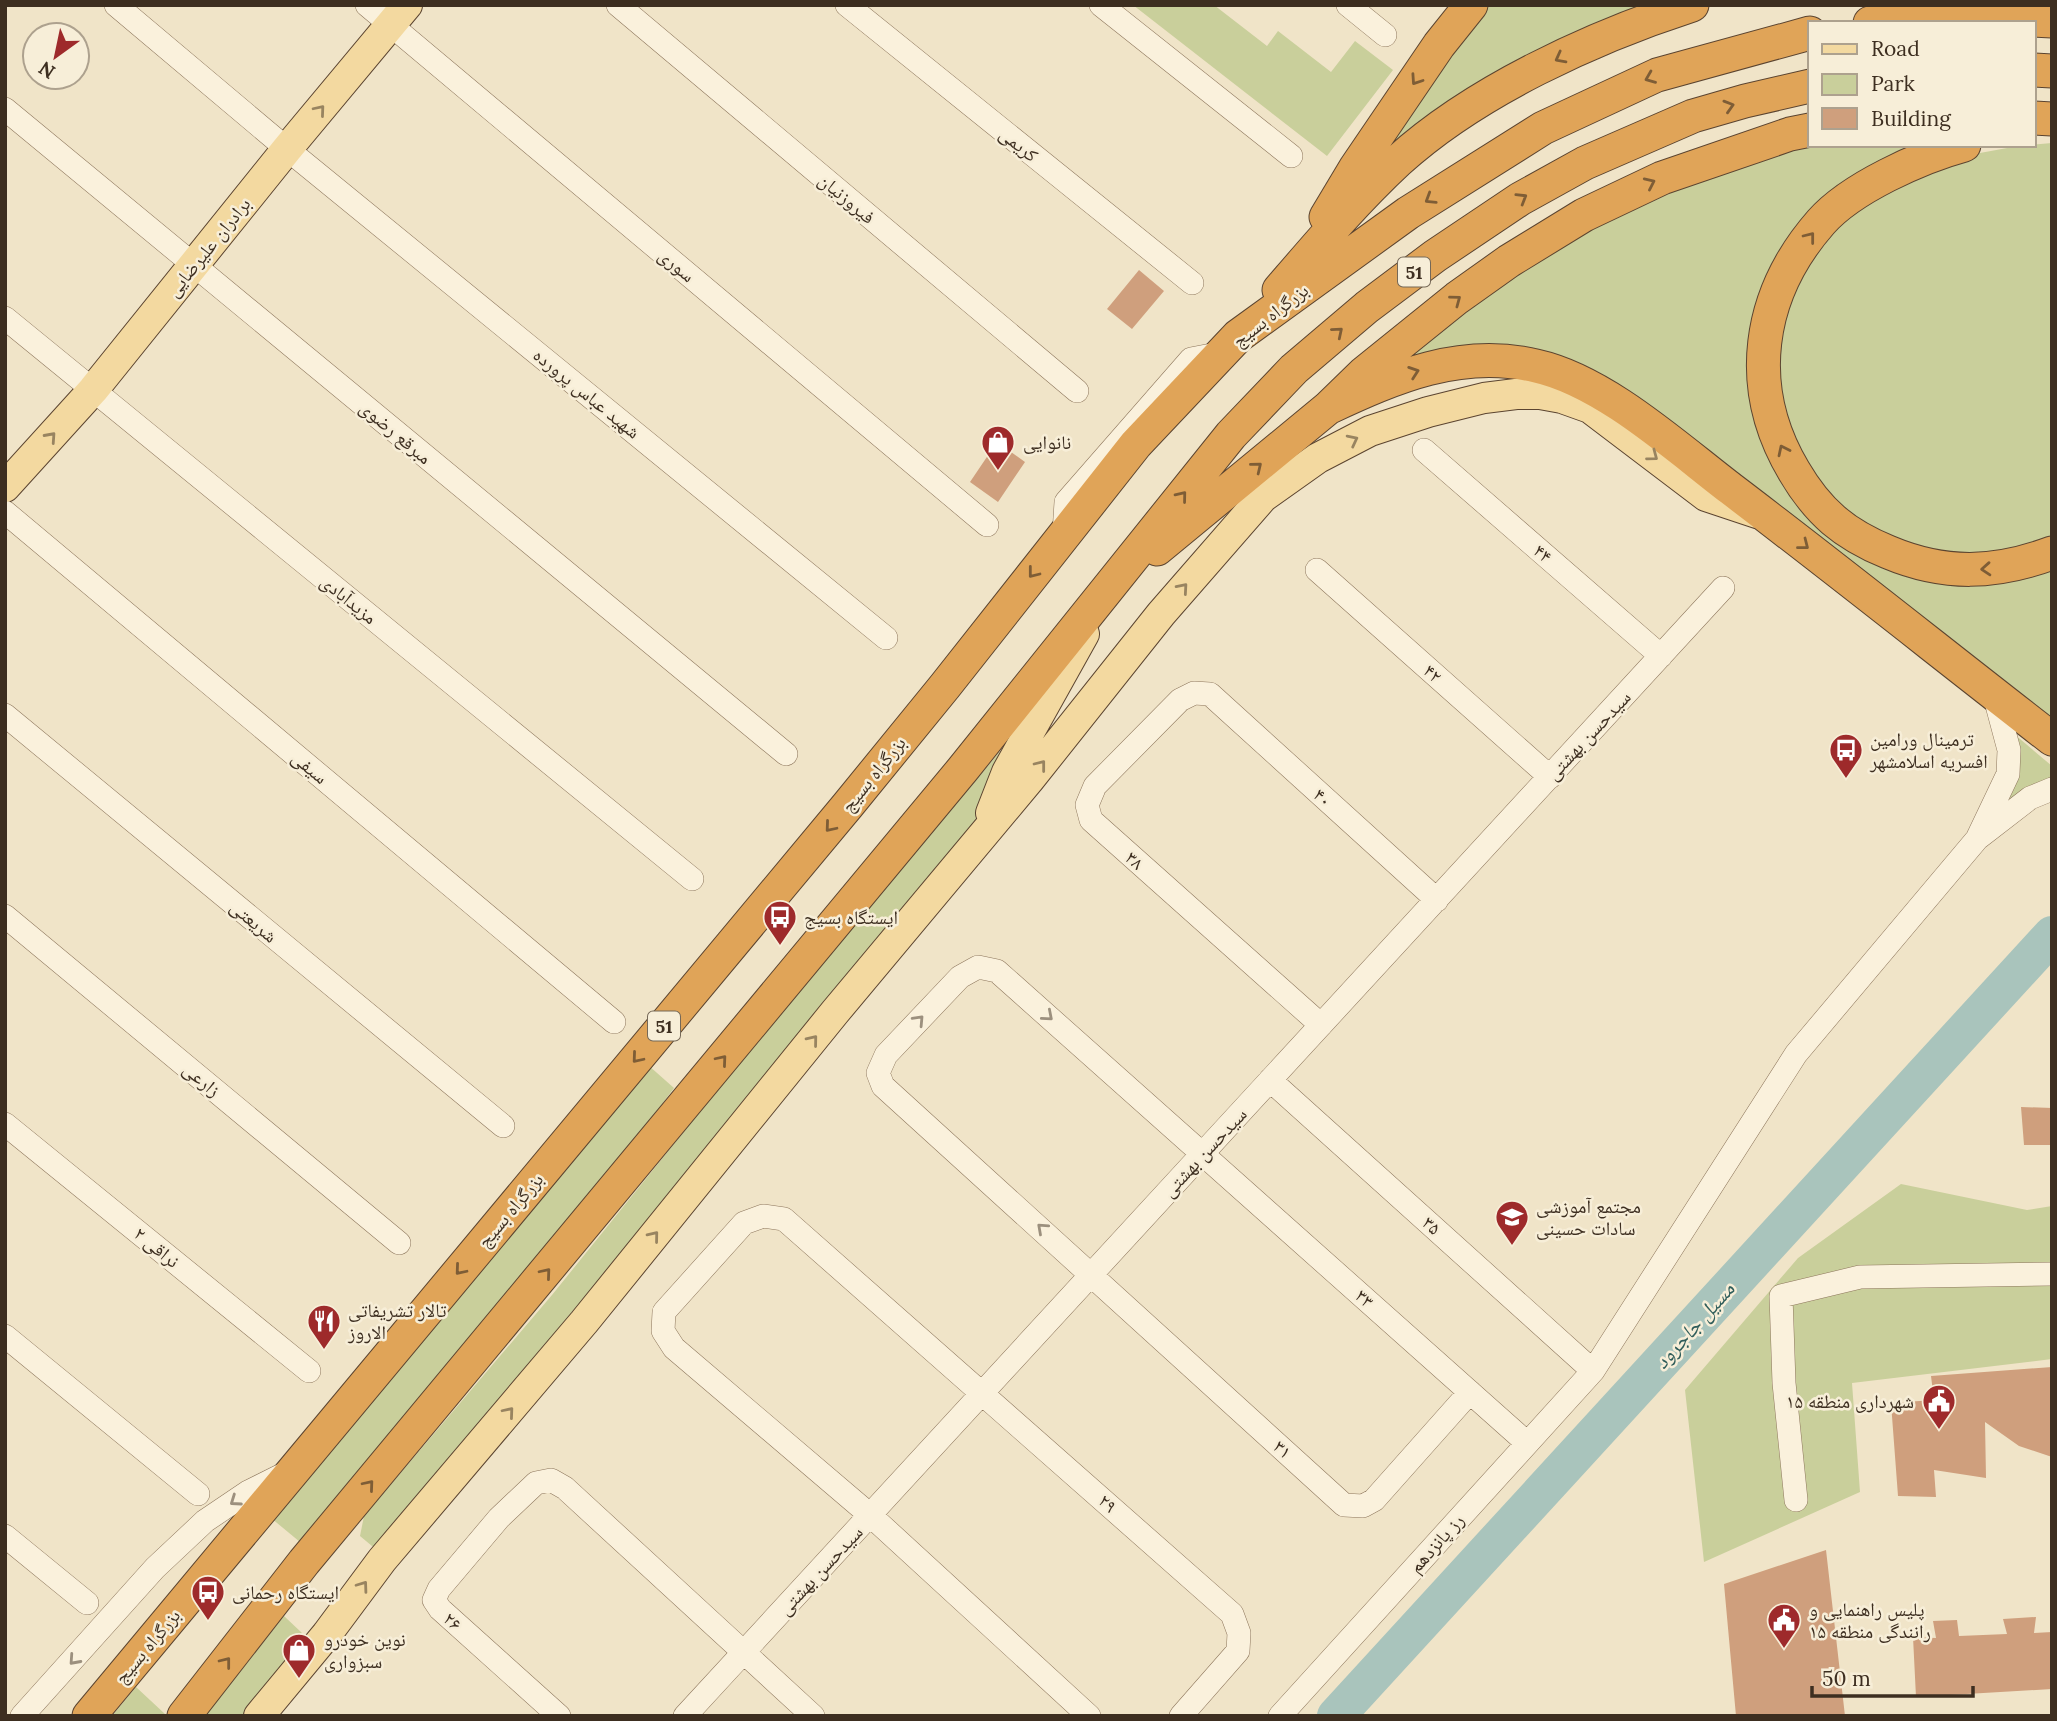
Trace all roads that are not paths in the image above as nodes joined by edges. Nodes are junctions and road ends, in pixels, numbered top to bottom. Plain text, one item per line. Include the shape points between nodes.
1 (116, 5) edge
2 (367, 5) edge
3 (618, 5) edge
4 (846, 5) edge
5 (1101, 5) edge
6 (1348, 5) edge
7 (1451, 5) edge
8 (1471, 5) edge
9 (1692, 5) edge
10 (400, 15) edge
11 (1907, 21) edge
12 (2052, 21) edge
13 (1808, 34) edge
14 (1385, 35) dead end
15 (1439, 45) junction
16 (1808, 86) edge
17 (5, 109) edge
18 (1808, 130) edge
19 (1958, 147) edge
20 (287, 149) junction
21 (1291, 156) dead end
22 (1304, 261) junction
23 (193, 264) junction
24 (1192, 283) dead end
25 (5, 318) edge
26 (1230, 344) junction
27 (93, 390) junction
28 (1077, 391) dead end
29 (1328, 408) junction
30 (1424, 450) dead end
31 (5, 487) edge
32 (5, 512) edge
33 (1767, 516) junction
34 (987, 525) dead end
35 (2052, 552) edge
36 (1317, 570) dead end
37 (1109, 588) junction
38 (1723, 588) dead end
39 (886, 638) dead end
40 (1661, 656) junction
41 (1210, 694) joint
42 (1994, 694) junction
43 (5, 716) edge
44 (2052, 740) edge
45 (786, 754) dead end
46 (1550, 777) junction
47 (2052, 789) edge
48 (981, 836) junction
49 (1977, 839) junction
50 (692, 879) dead end
51 (1437, 900) junction
52 (5, 916) edge
53 (614, 1022) dead end
54 (1321, 1025) junction
55 (1270, 1080) junction
56 (5, 1124) edge
57 (503, 1126) dead end
58 (1204, 1153) junction
59 (399, 1243) dead end
60 (1092, 1274) junction
61 (2052, 1274) edge
62 (5, 1336) edge
63 (309, 1371) dead end
64 (1593, 1371) junction
65 (1470, 1392) junction
66 (983, 1393) junction
67 (1527, 1443) junction
68 (295, 1468) junction
69 (198, 1494) dead end
70 (1796, 1500) dead end
71 (870, 1515) junction
72 (5, 1536) edge
73 (87, 1603) dead end
74 (744, 1652) junction
75 (22, 1716) edge
76 (89, 1716) edge
77 (184, 1716) edge
78 (259, 1716) edge
79 (559, 1716) edge
80 (685, 1716) edge
81 (813, 1716) edge
82 (1088, 1716) edge
83 (1181, 1716) edge
84 (1280, 1716) edge

1 - 20 street, شهید عباس پرورده
2 - 10 street, سوری
3 - 28 street, فیروزنیان
4 - 24 street, کریمی
5 - 21 street
6 - 14 street
7 - 15 highway
8 - 15 highway
9 -> 22 highway via 1587,44 1441,126 1347,212
20 -> 10 main road, برادران علیرضایی
10 - 34 street, سوری
11 - 12 highway via 1981,17
13 -> 26 highway, بزرگراه بسیج / 51 via 1657,75 1543,128 1408,213
15 -> 22 highway via 1335,199
37 -> 16 highway, 51 via 1231,435 1294,369 1434,256 1585,163 1693,117
17 - 23 street, مبرقع رضوی
29 -> 18 highway via 1457,298 1584,215 1662,177
35 -> 19 highway via 1993,570 1958,570 1921,564 1873,546 1848,533 1821,510 1782,452 1771,424 1763,368 1765,335 1772,307 1798,252 1822,221 1848,199 1921,160
20 - 23 main road, برادران علیرضایی
20 - 39 street, شهید عباس پرورده
22 - 26 highway
23 - 27 main road, برادران علیرضایی
23 - 45 street, مبرقع رضوی
25 - 27 street, مزیدآبادی
26 -> 68 highway, بزرگراه بسیج / 51 via 1136,444 946,686
31 -> 27 main road, برادران علیرضایی
27 - 50 street, مزیدآبادی
29 -> 33 highway via 1416,370 1508,362 1536,366 1605,396
37 -> 29 highway
30 - 40 street, ۴۴
32 - 53 street, سیفی
33 -> 42 highway
48 -> 33 main road via 1161,614 1263,497 1318,458 1370,431 1484,398 1516,394 1562,398 1590,408 1706,496
36 - 46 street, ۴۲
37 - 48 main road via 1007,772
77 -> 37 highway, 51 via 304,1562 964,769
38 - 40 street, سیدحسن بهشتی
40 - 46 street, سیدحسن بهشتی
41 - 51 street, ۴۰
41 - 54 street, ۳۸ via 1194,693 1180,700 1095,786 1087,805 1091,820
42 - 44 highway
42 - 49 street via 2007,742 2008,774
43 - 57 street, شریعتی
46 - 51 street, سیدحسن بهشتی
47 - 49 street via 2030,798
78 -> 48 main road via 382,1560 576,1332
49 - 64 street, رز پانزدهم via 1796,1054
51 - 54 street, سیدحسن بهشتی
52 - 59 street, زارعی
54 - 55 street, سیدحسن بهشتی
55 - 58 street, سیدحسن بهشتی
55 - 64 street, ۳۵
56 - 63 street, نراقی ۲
58 - 60 street, سیدحسن بهشتی
60 -> 58 street, ۳۳ via 884,1086 878,1073 887,1055 960,976 978,967 997,971
58 - 65 street, ۳۳
60 - 65 street, ۳۱ via 1344,1505 1363,1507 1374,1500
60 - 66 street, سیدحسن بهشتی
61 - 70 street via 1860,1277 1781,1296
62 - 69 street
64 - 67 street, رز پانزدهم
65 - 67 street, ۳۳
66 - 71 street, سیدحسن بهشتی
66 - 71 street, ۲۹ via 784,1219 763,1216 744,1223 664,1312 663,1331 674,1348
66 - 83 street, ۲۹ via 1232,1614 1240,1633 1238,1651
67 - 84 street, رز پانزدهم
68 -> 75 street via 205,1521 155,1568
68 - 76 highway, بزرگراه بسیج / 51
71 - 74 street, سیدحسن بهشتی
71 - 82 street
72 - 73 street
74 - 79 street, ۲۶ via 565,1489 551,1480 536,1483 499,1518 439,1589 435,1600
74 - 80 street, سیدحسن بهشتی
74 - 81 street

